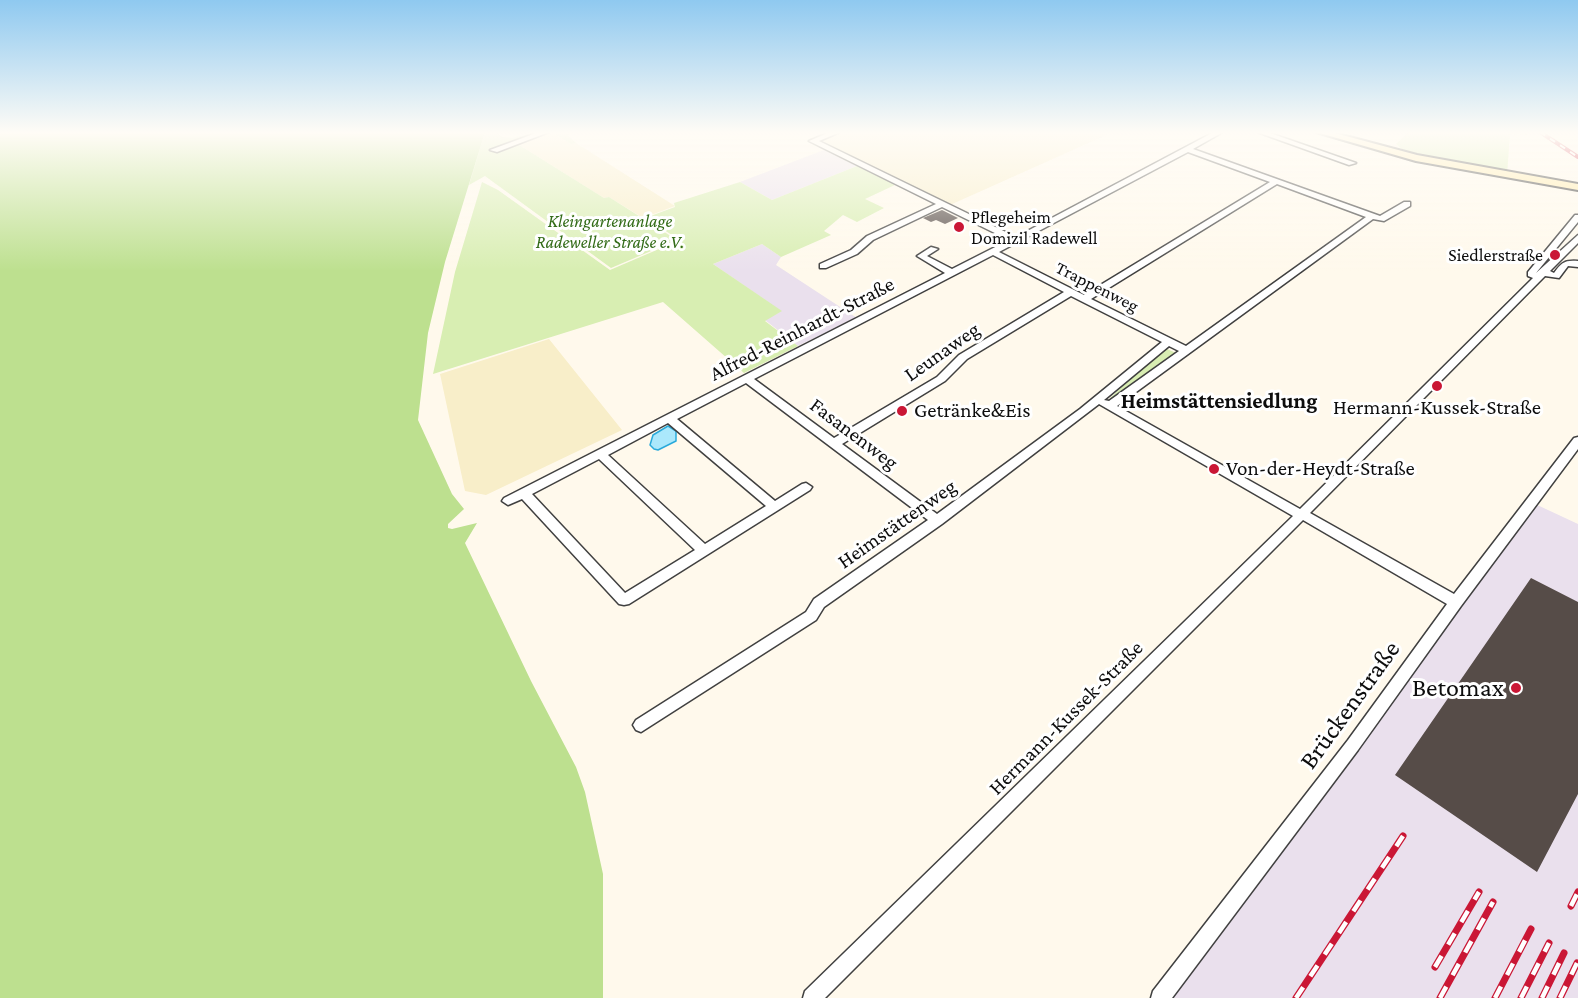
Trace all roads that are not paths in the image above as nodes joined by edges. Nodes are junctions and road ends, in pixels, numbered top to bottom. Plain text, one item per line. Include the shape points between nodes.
1 (890, 179) edge
2 (1131, 179) edge
3 (1269, 179) edge
4 (1531, 179) edge
5 (1276, 181) junction
6 (1578, 187) edge
7 (942, 204) junction
8 (1407, 204) dead end
9 (1372, 216) junction
10 (1578, 218) edge
11 (1578, 238) edge
12 (1016, 240) junction
13 (934, 249) dead end
14 (993, 252) junction
15 (1578, 264) edge
16 (823, 266) dead end
17 (952, 273) junction
18 (1540, 275) junction
19 (1071, 292) junction
20 (1084, 299) junction
21 (1168, 342) junction
22 (1187, 351) junction
23 (747, 378) junction
24 (1105, 403) junction
25 (669, 418) junction
26 (1578, 441) edge
27 (835, 444) junction
28 (600, 454) junction
29 (806, 487) dead end
30 (524, 493) junction
31 (508, 501) dead end
32 (773, 506) junction
33 (1302, 515) junction
34 (938, 521) junction
35 (703, 550) junction
36 (1456, 602) junction
37 (641, 725) dead end
38 (812, 998) edge
39 (1160, 998) edge

1 - 7 street
2 - 12 street, Alfred-Reinhardt-Straße
3 - 5 street
4 - 6 street
5 - 9 street
5 - 20 street
7 - 12 street
7 - 16 street via 870,238 854,252
8 - 9 street, Heimstättenweg via 1381,219
9 - 22 street, Heimstättenweg
10 - 18 street via 1531,274
11 - 18 street, Hermann-Kussek-Straße
12 - 14 street, Alfred-Reinhardt-Straße
13 - 17 street via 921,256
14 - 17 street, Alfred-Reinhardt-Straße
14 - 19 street, Trappenweg
15 - 18 street via 1566,263 1556,276
17 - 23 street, Alfred-Reinhardt-Straße
18 - 33 street, Hermann-Kussek-Straße
19 - 20 street, Trappenweg
19 - 27 street, Leunaweg via 963,357 941,379
20 - 21 street, Trappenweg
21 - 22 street, Trappenweg
21 - 24 street, Heimstättenweg
22 - 24 street, Heimstättenweg
23 - 25 street, Alfred-Reinhardt-Straße
23 - 27 street, Fasanenweg
24 - 33 street
24 - 34 street, Heimstättenweg
25 - 28 street, Alfred-Reinhardt-Straße
25 - 32 street
26 - 36 street, Brückenstraße
27 - 34 street, Fasanenweg
28 - 30 street, Alfred-Reinhardt-Straße
28 - 35 street
29 - 32 street
30 - 31 street, Alfred-Reinhardt-Straße
30 - 35 street via 624,600
32 - 35 street
33 - 36 street
33 - 38 street, Hermann-Kussek-Straße
34 - 37 street, Heimstättenweg via 819,603 811,616
36 - 39 street, Brückenstraße via 1353,745

